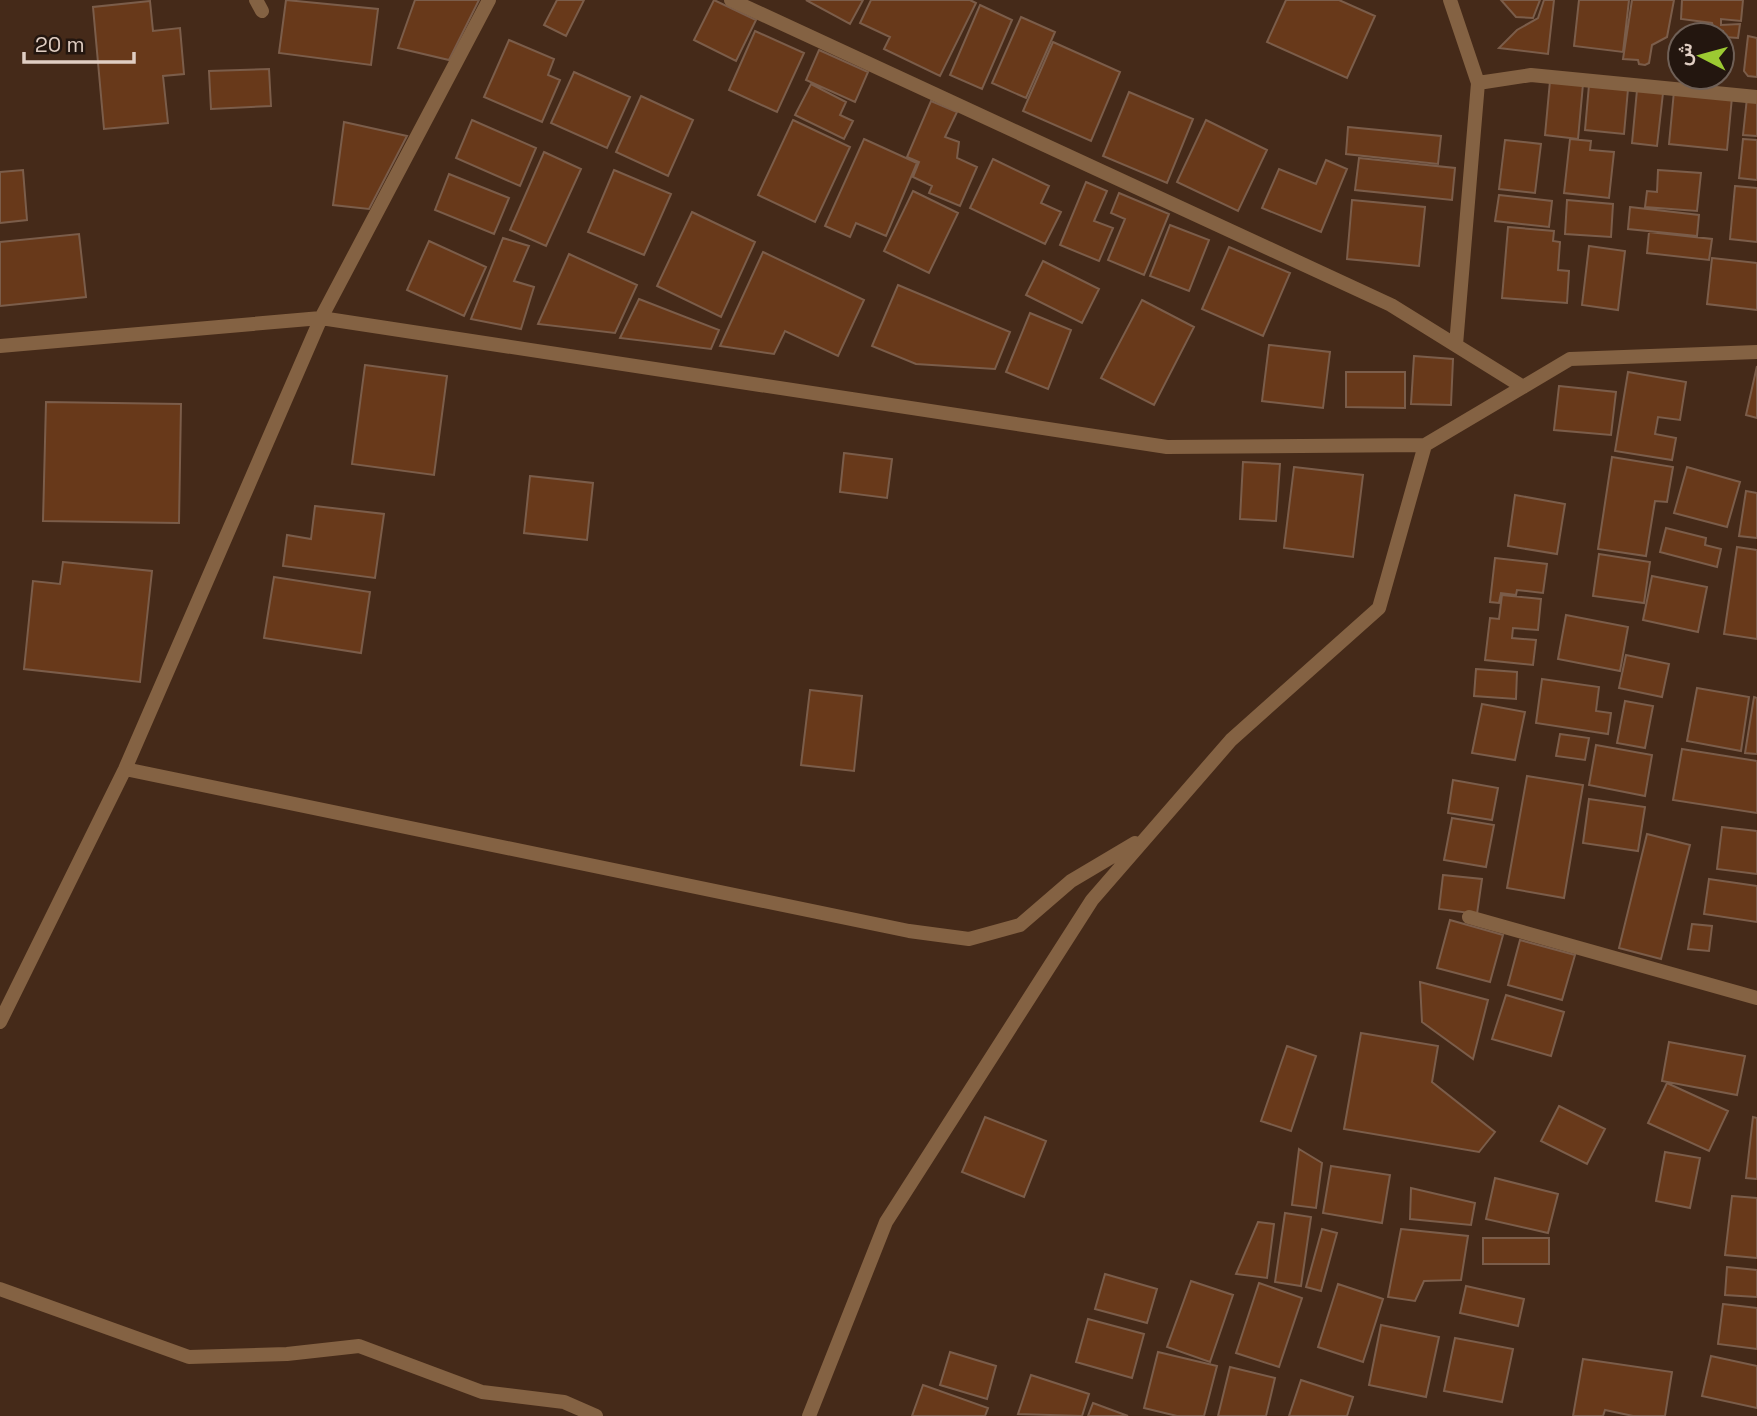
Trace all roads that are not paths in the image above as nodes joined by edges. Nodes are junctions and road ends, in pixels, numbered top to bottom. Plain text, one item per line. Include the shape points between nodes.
1 (489, 0) edge
2 (731, 0) edge
3 (1450, 0) edge
4 (1478, 83) junction
5 (1757, 97) edge
6 (321, 318) junction
7 (1456, 345) junction
8 (0, 346) edge
9 (1757, 352) edge
10 (1522, 387) junction
11 (1425, 444) junction
12 (125, 769) junction
13 (1146, 837) junction
14 (1469, 917) dead end
15 (1757, 998) edge
16 (0, 1022) edge
17 (0, 1289) edge
18 (596, 1416) edge
19 (809, 1416) edge

1 - 6 street
2 - 7 street via 1391,305
3 - 4 street
4 - 5 street via 1531,75
4 - 7 street
6 - 8 street
6 - 11 street via 1167,447
6 - 12 street
7 - 10 street
9 - 10 street via 1570,359
10 - 11 street
11 - 13 street via 1379,608 1231,740
12 - 13 street via 909,931 969,939 1020,925 1071,881
12 - 16 street
13 - 19 street via 1091,900 886,1222
14 - 15 street
17 - 18 street via 189,1357 359,1346 482,1392 564,1402

